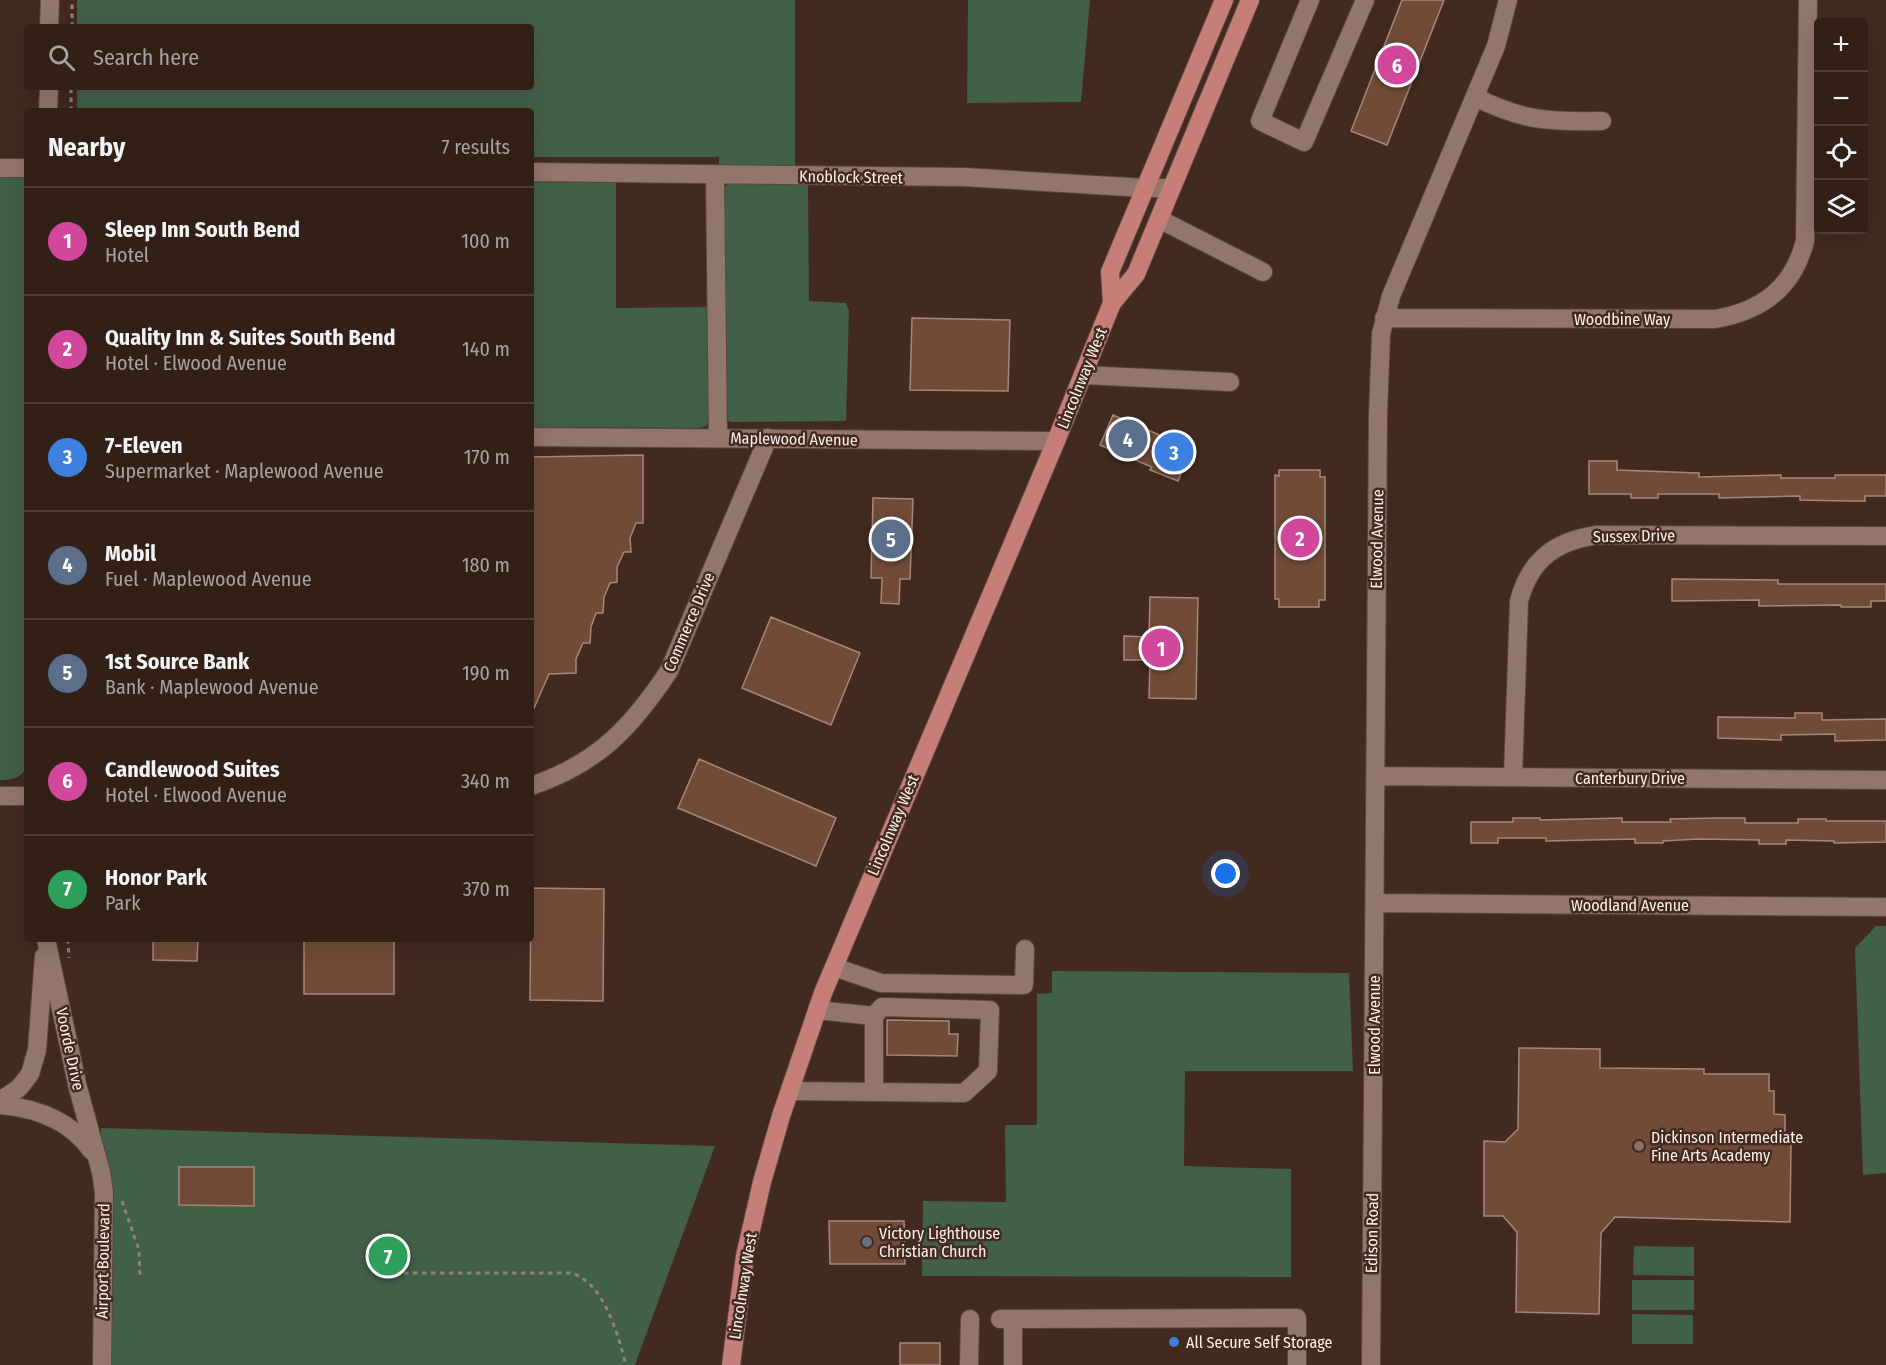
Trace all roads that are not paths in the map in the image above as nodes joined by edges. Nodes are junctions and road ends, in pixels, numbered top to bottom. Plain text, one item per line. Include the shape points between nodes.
1 (50, 0) edge
2 (1224, 0) edge
3 (1250, 0) edge
4 (1310, 0) edge
5 (1365, 0) edge
6 (1508, 0) edge
7 (1808, 0) edge
8 (49, 24) edge
9 (49, 90) edge
10 (1475, 97) junction
11 (48, 108) edge
12 (1602, 121) dead end
13 (0, 168) edge
14 (24, 168) edge
15 (534, 172) edge
16 (715, 174) junction
17 (1145, 188) junction
18 (1171, 188) junction
19 (1159, 219) junction
20 (1263, 272) dead end
21 (1112, 303) junction
22 (1384, 318) junction
23 (1083, 375) junction
24 (1230, 382) dead end
25 (534, 437) edge
26 (718, 438) junction
27 (768, 438) junction
28 (1056, 441) junction
29 (1886, 536) edge
30 (1375, 776) junction
31 (1513, 777) junction
32 (1886, 780) edge
33 (534, 785) edge
34 (0, 796) edge
35 (24, 796) edge
36 (1375, 903) junction
37 (1886, 907) edge
38 (46, 942) edge
39 (47, 942) edge
40 (1025, 949) dead end
41 (834, 967) junction
42 (817, 1010) junction
43 (874, 1016) junction
44 (790, 1090) junction
45 (874, 1091) junction
46 (1374, 1102) joint
47 (0, 1103) edge
48 (96, 1158) junction
49 (970, 1319) dead end
50 (102, 1365) edge
51 (731, 1365) edge
52 (969, 1365) edge
53 (1013, 1365) edge
54 (1297, 1365) edge
55 (1371, 1365) edge

1 - 8 street
2 - 17 main road, Lincolnway West
3 - 18 main road, Lincolnway West
4 - 5 street via 1260,121 1304,142
6 - 10 street, Elwood Avenue via 1496,46
7 - 22 street, Woodbine Way via 1806,224 1801,257 1784,285 1761,303 1715,319
9 - 11 street
10 - 12 street via 1530,119
10 - 22 street, Elwood Avenue
13 - 14 street
15 - 16 street, Knoblock Street
16 - 17 street, Knoblock Street via 964,177
16 - 26 street
17 - 18 street, Knoblock Street
17 - 21 main road, Lincolnway West via 1110,272
18 - 19 main road, Lincolnway West
19 - 20 street
19 - 21 main road, Lincolnway West via 1136,274
21 - 23 main road, Lincolnway West
22 - 30 street, Elwood Avenue via 1378,415
23 - 24 street
23 - 28 main road, Lincolnway West
25 - 26 street, Maplewood Avenue
26 - 27 street, Maplewood Avenue
27 - 28 street, Maplewood Avenue
27 - 33 street, Commerce Drive via 669,671 648,703 609,744 560,775
28 - 41 main road, Lincolnway West
29 - 31 street, Sussex Drive via 1597,535 1566,543 1550,552 1527,578 1519,601
30 - 31 street, Canterbury Drive
30 - 36 street, Elwood Avenue
31 - 32 street, Canterbury Drive
34 - 35 street
36 - 37 street, Woodland Avenue
36 - 46 street, Elwood Avenue
38 - 47 street, Voorde Drive via 37,1050 30,1074
39 - 48 street, Voorde Drive
40 - 41 street via 1024,986 881,983
41 - 42 main road, Lincolnway West
42 - 43 street
42 - 44 main road, Lincolnway West
43 - 45 street
43 - 45 street via 882,1007 990,1010 988,1071 964,1093
44 - 45 street
44 - 51 main road, Lincolnway West via 762,1182 746,1256
46 - 55 street, Edison Road
47 - 48 street via 47,1114 83,1139
48 - 50 street, Airport Boulevard via 104,1192
49 - 52 street
53 - 54 street via 1007,1319 1297,1318

